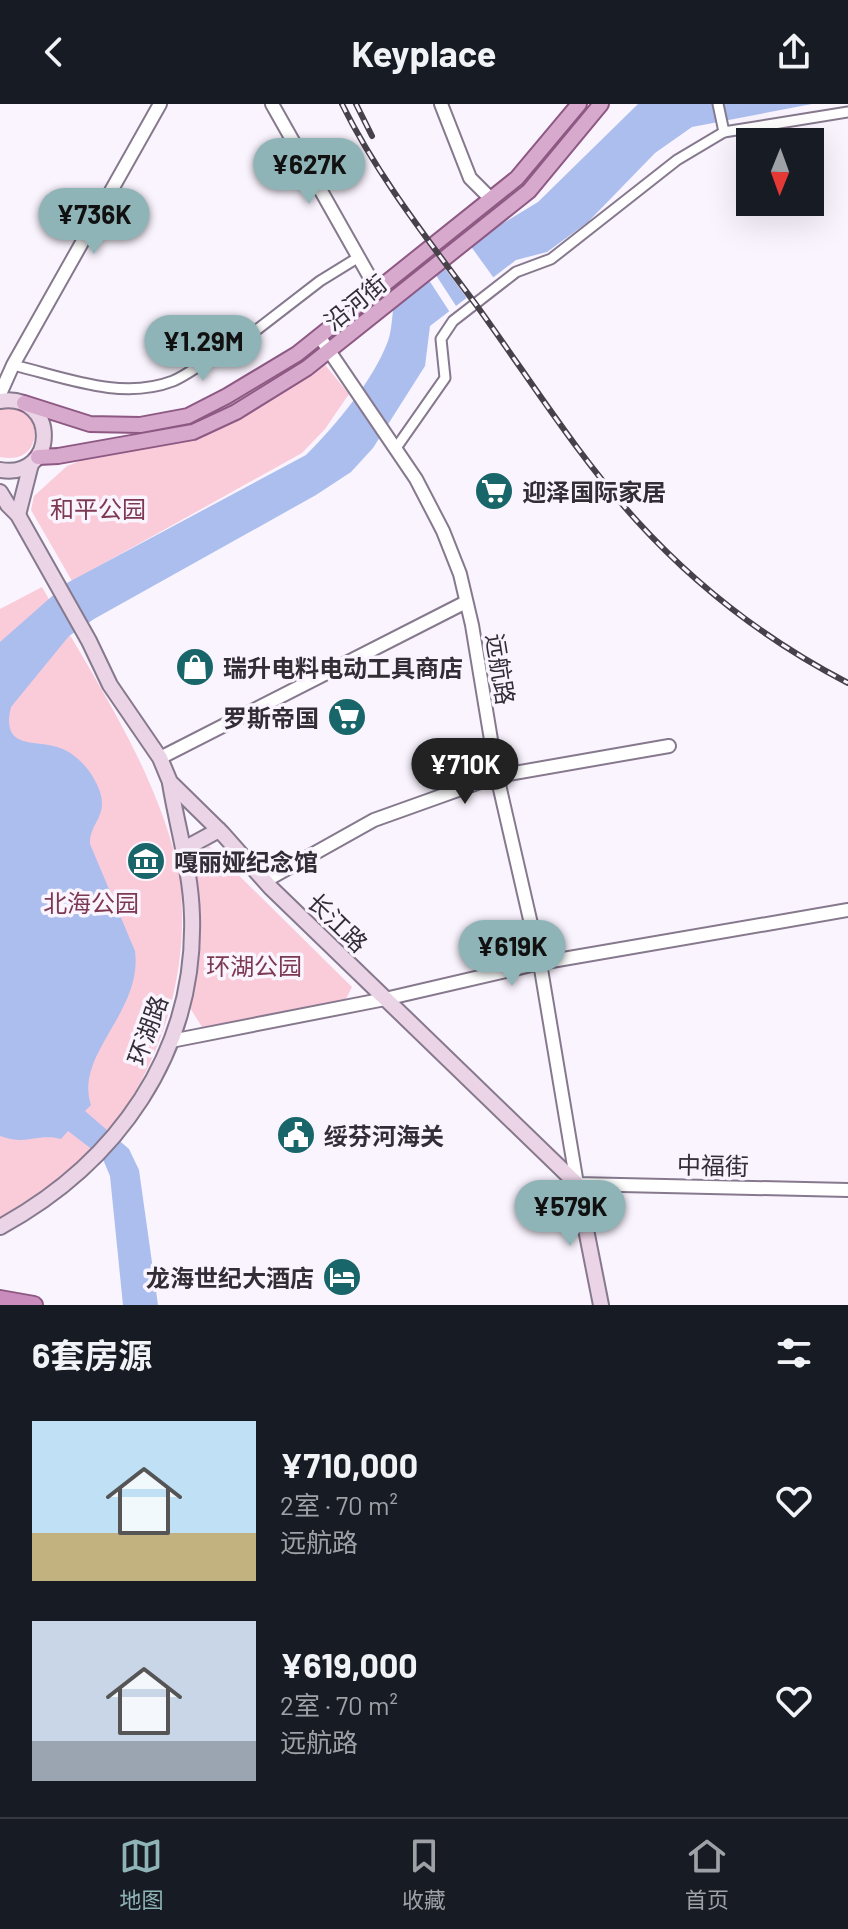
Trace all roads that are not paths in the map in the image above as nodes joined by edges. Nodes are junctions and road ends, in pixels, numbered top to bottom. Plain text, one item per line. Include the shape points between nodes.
1 (160, 104) edge
2 (272, 104) edge
3 (441, 104) edge
4 (579, 104) edge
5 (601, 104) edge
6 (718, 104) edge
7 (848, 112) edge
8 (724, 132) junction
9 (491, 199) junction
10 (359, 257) junction
11 (377, 290) junction
12 (319, 336) junction
13 (329, 350) junction
14 (13, 365) junction
15 (0, 394) edge
16 (0, 401) edge
17 (24, 403) junction
18 (396, 448) junction
19 (34, 460) junction
20 (0, 470) edge
21 (0, 492) edge
22 (18, 515) junction
23 (466, 602) junction
24 (669, 746) dead end
25 (160, 758) junction
26 (497, 776) junction
27 (170, 782) junction
28 (219, 830) junction
29 (184, 849) junction
30 (265, 881) junction
31 (848, 910) edge
32 (540, 963) junction
33 (385, 999) junction
34 (171, 1041) junction
35 (577, 1184) junction
36 (848, 1190) edge
37 (0, 1227) edge
38 (0, 1299) edge
39 (34, 1305) edge
40 (601, 1305) edge

1 - 14 street
2 - 10 street
3 - 9 street via 470,178
4 - 9 main road, 沿河街 via 517,178
5 - 13 main road, 沿河街 via 529,191
6 - 8 street
7 - 8 street
8 - 18 street via 677,160 551,259 516,272 453,321 441,339 445,378
9 - 11 main road, 沿河街
10 - 11 street
10 - 14 street via 228,352 174,380 148,388 114,389
11 - 12 main road, 沿河街
12 - 13 street, 远航路
12 - 17 main road, 沿河街 via 188,416 140,425 90,424
13 - 18 street, 远航路
13 - 19 main road, 沿河街 via 236,412 193,432
14 - 15 street
15 - 17 main road
16 - 17 main road
17 - 19 main road via 43,423 44,444
18 - 23 street, 远航路 via 443,531
19 - 20 main road via 14,471
19 - 22 main road
21 - 22 main road, 长江路
22 - 25 main road, 长江路 via 110,685
23 - 25 street
23 - 26 street, 远航路
24 - 26 street
25 - 27 main road, 长江路
26 - 30 street via 374,820
26 - 32 street, 远航路
27 - 28 main road, 长江路
27 - 29 main road, 环湖路
28 - 29 main road
28 - 30 main road, 长江路
29 - 34 main road, 环湖路 via 192,935
30 - 33 main road, 长江路
31 - 32 street
32 - 33 street
32 - 35 street, 远航路
33 - 34 street
33 - 35 main road, 长江路
34 - 37 main road, 环湖路 via 155,1077 93,1161
35 - 36 street, 中福街
35 - 40 main road
38 - 39 highway

